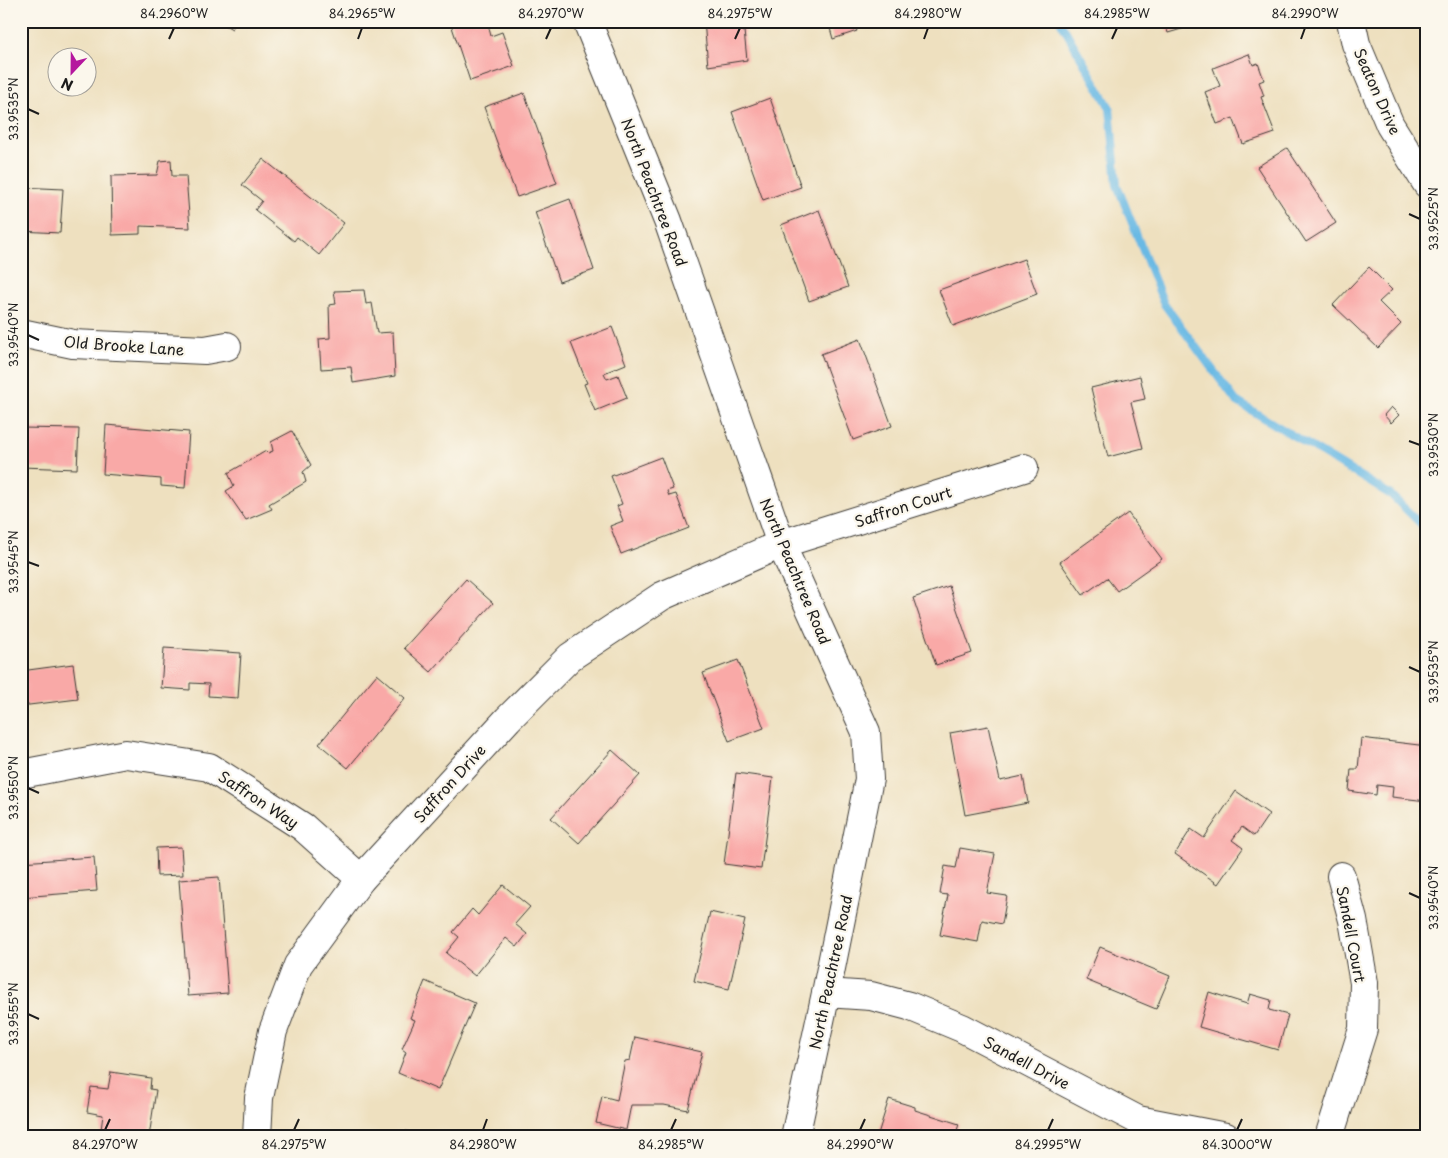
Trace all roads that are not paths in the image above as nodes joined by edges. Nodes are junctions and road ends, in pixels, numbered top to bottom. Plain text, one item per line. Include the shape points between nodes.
1 (587, 21) edge
2 (1351, 21) edge
3 (1427, 184) edge
4 (21, 333) edge
5 (227, 346) dead end
6 (1024, 468) dead end
7 (782, 544) junction
8 (21, 774) edge
9 (1340, 876) dead end
10 (361, 879) junction
11 (826, 992) junction
12 (257, 1137) edge
13 (794, 1137) edge
14 (1226, 1137) edge
15 (1330, 1137) edge

1 - 7 street, North Peachtree Road via 668,220
2 - 3 street, Seaton Drive via 1356,44 1390,126
4 - 5 street, Old Brooke Lane via 72,344 205,350
6 - 7 street, Saffron Court
7 - 10 street, Saffron Drive via 662,596 570,657 508,719
7 - 11 street, North Peachtree Road via 866,732 869,779
8 - 10 street, Saffron Way via 126,754 210,767 303,828
9 - 15 street, Sandell Court via 1353,920 1364,983 1363,1029
10 - 12 street, Saffron Drive via 298,965 273,1031 259,1098
11 - 13 street, North Peachtree Road
11 - 14 street, Sandell Drive via 871,996 909,1006 962,1028 1138,1120

